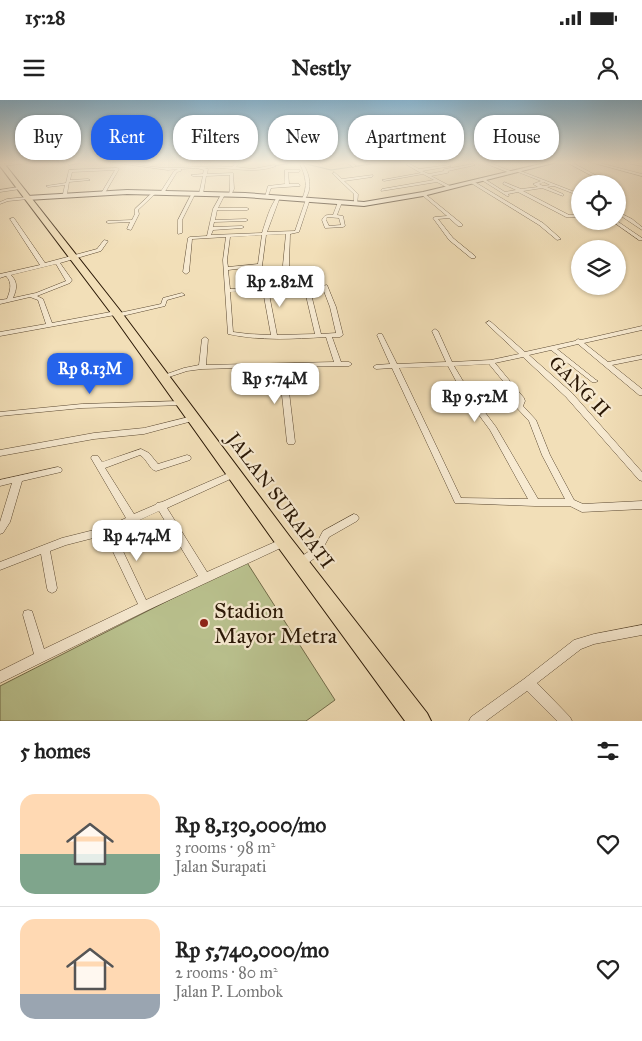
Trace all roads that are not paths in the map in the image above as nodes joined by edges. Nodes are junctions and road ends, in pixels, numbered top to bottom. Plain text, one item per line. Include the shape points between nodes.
1 (21, 191) edge
2 (66, 191) edge
3 (201, 191) edge
4 (230, 191) edge
5 (268, 191) edge
6 (308, 191) edge
7 (353, 191) edge
8 (434, 191) edge
9 (487, 191) edge
10 (502, 191) edge
11 (520, 191) joint
12 (552, 191) edge
13 (104, 192) joint
14 (159, 192) junction
15 (505, 193) junction
16 (65, 194) junction
17 (193, 194) junction
18 (200, 194) junction
19 (223, 194) junction
20 (230, 194) junction
21 (423, 194) junction
22 (562, 195) dead end
23 (266, 196) junction
24 (278, 197) junction
25 (27, 198) junction
26 (499, 198) junction
27 (306, 199) junction
28 (340, 202) junction
29 (0, 203) edge
30 (356, 204) junction
31 (247, 208) dead end
32 (215, 209) junction
33 (335, 216) dead end
34 (451, 216) junction
35 (571, 216) edge
36 (628, 218) edge
37 (12, 219) dead end
38 (212, 220) junction
39 (246, 220) dead end
40 (133, 221) junction
41 (108, 222) dead end
42 (460, 225) dead end
43 (242, 227) dead end
44 (129, 229) dead end
45 (210, 229) junction
46 (626, 229) edge
47 (642, 229) edge
48 (180, 233) dead end
49 (288, 233) junction
50 (264, 234) junction
51 (208, 236) junction
52 (228, 237) junction
53 (559, 239) dead end
54 (641, 239) edge
55 (106, 241) dead end
56 (473, 257) dead end
57 (73, 258) junction
58 (57, 262) junction
59 (43, 265) junction
60 (226, 268) junction
61 (249, 271) dead end
62 (186, 272) dead end
63 (8, 274) junction
64 (0, 276) edge
65 (325, 286) dead end
66 (253, 289) junction
67 (227, 291) junction
68 (182, 295) dead end
69 (30, 296) junction
70 (9, 300) junction
71 (0, 302) edge
72 (117, 314) junction
73 (489, 323) dead end
74 (49, 324) junction
75 (641, 329) edge
76 (436, 331) dead end
77 (0, 334) edge
78 (318, 335) junction
79 (328, 335) junction
80 (380, 335) dead end
81 (274, 336) junction
82 (205, 339) dead end
83 (578, 341) junction
84 (552, 348) junction
85 (525, 356) junction
86 (642, 357) edge
87 (491, 362) junction
88 (338, 364) junction
89 (349, 364) dead end
90 (450, 364) junction
91 (606, 364) junction
92 (282, 365) junction
93 (396, 366) junction
94 (202, 367) junction
95 (376, 367) dead end
96 (163, 377) junction
97 (594, 381) dead end
98 (642, 393) edge
99 (182, 403) junction
100 (0, 414) edge
101 (193, 418) junction
102 (291, 442) dead end
103 (0, 453) edge
104 (95, 458) dead end
105 (187, 458) dead end
106 (101, 466) junction
107 (58, 470) dead end
108 (234, 474) junction
109 (642, 478) edge
110 (18, 480) junction
111 (0, 483) edge
112 (571, 502) junction
113 (535, 503) junction
114 (642, 504) edge
115 (160, 505) junction
116 (131, 518) junction
117 (354, 518) dead end
118 (0, 530) edge
119 (108, 530) junction
120 (284, 542) junction
121 (45, 549) junction
122 (300, 563) junction
123 (0, 566) edge
124 (205, 578) junction
125 (52, 588) dead end
126 (144, 606) junction
127 (28, 615) dead end
128 (642, 630) edge
129 (40, 656) junction
130 (0, 677) edge
131 (528, 683) junction
132 (419, 721) edge
133 (475, 721) edge
134 (566, 721) edge

1 - 25 highway, JALAN SURAPATI
2 - 16 street
3 - 18 street
4 - 20 street
5 - 23 street
6 - 27 street
7 - 30 street
8 - 21 street
9 - 26 street
10 - 15 street
11 - 15 street
11 - 35 street
12 - 22 street
13 - 14 street
13 - 16 street
14 - 17 street
14 - 40 street via 136,210
15 - 26 street via 509,196
16 - 25 street
17 - 18 street
17 - 48 street via 180,220
18 - 19 street
19 - 20 street
19 - 32 street
20 - 23 street
21 - 30 street
21 - 34 street
23 - 24 street
24 - 27 street
24 - 50 street
25 - 29 street
25 - 57 highway, JALAN SURAPATI
26 - 53 street
27 - 28 street
27 - 49 street via 297,232
28 - 30 street
28 - 33 street
31 - 32 street
32 - 38 street
34 - 42 street
34 - 56 street via 435,218 451,239
36 - 47 street
37 - 59 street
38 - 39 street
38 - 45 street
40 - 41 street
40 - 44 street
43 - 45 street
45 - 51 street
46 - 54 street
49 - 50 street
49 - 78 street via 286,265 289,285 306,286
50 - 52 street
50 - 60 street via 259,266
51 - 52 street
51 - 62 street via 190,238
52 - 60 street
55 - 57 street via 99,250
57 - 58 street
57 - 72 highway, JALAN SURAPATI
58 - 59 street
58 - 69 street via 68,282
59 - 63 street
60 - 67 street
61 - 66 street
63 - 64 street
63 - 70 street via 14,281
65 - 79 street via 340,334
66 - 67 street
66 - 81 street via 266,290
67 - 81 street via 230,333
68 - 72 street via 165,299 163,305 156,308
69 - 70 street
69 - 74 street via 40,299
70 - 71 street
72 - 74 street
72 - 96 highway, JALAN SURAPATI
73 - 85 street, GANG II
74 - 77 street
75 - 83 street
76 - 90 street
78 - 79 street
78 - 81 street
79 - 88 street
80 - 93 street
82 - 94 street
83 - 84 street
83 - 91 street
84 - 85 street
84 - 97 street
85 - 87 street
85 - 109 street, GANG II via 569,395
86 - 91 street
87 - 90 street
87 - 112 street via 520,398 519,406 532,420
88 - 89 street
88 - 92 street
90 - 93 street
90 - 113 street via 493,428
91 - 98 street
92 - 94 street
92 - 102 street
93 - 95 street
93 - 113 street via 458,501
94 - 96 street
96 - 99 highway, JALAN SURAPATI
99 - 100 street via 82,406
99 - 101 highway, JALAN SURAPATI
101 - 103 street via 144,431 94,436
101 - 108 highway, JALAN SURAPATI
104 - 106 street
105 - 106 street via 156,468 146,455 139,452
106 - 116 street
107 - 110 street
108 - 115 street
108 - 120 highway, JALAN SURAPATI
110 - 111 street
110 - 118 street
112 - 113 street
112 - 114 street via 582,508
115 - 116 street
115 - 124 street
116 - 119 street
117 - 122 street via 326,534 318,551
119 - 121 street
119 - 126 street
120 - 122 highway, JALAN SURAPATI
120 - 124 street
121 - 123 street
121 - 125 street
122 - 132 highway, JALAN SURAPATI
124 - 126 street
126 - 129 street
127 - 129 street
128 - 131 street via 578,644
129 - 130 street
131 - 133 street
131 - 134 street

